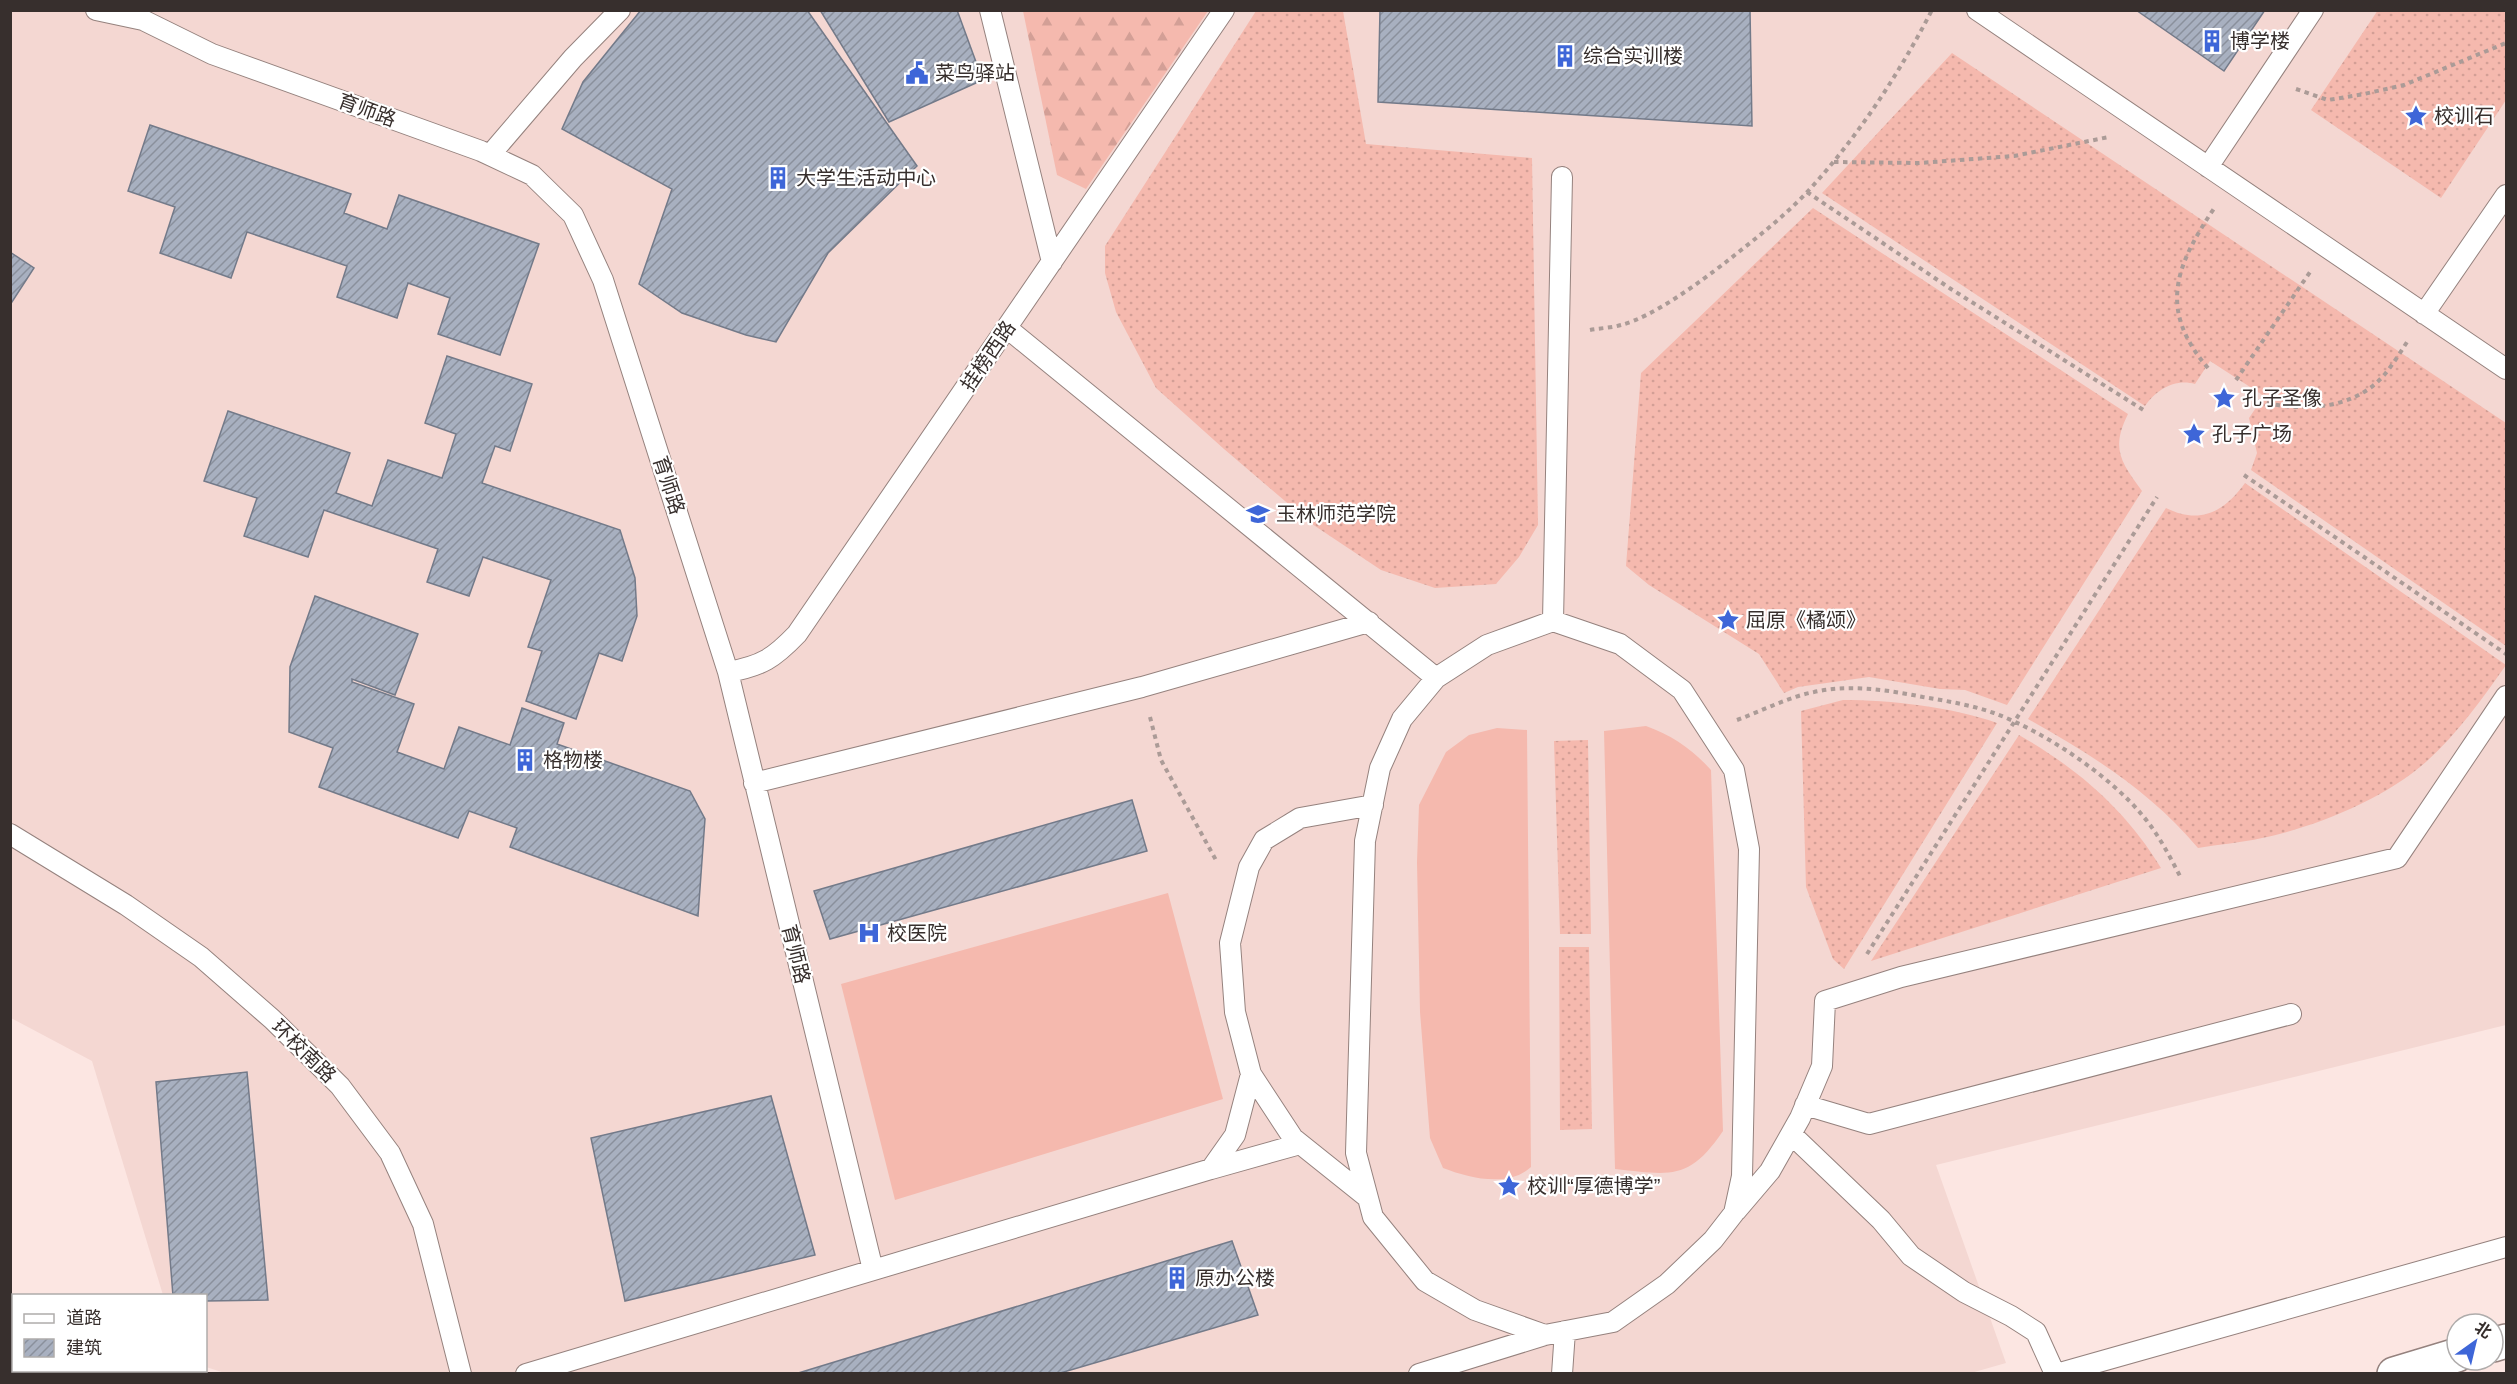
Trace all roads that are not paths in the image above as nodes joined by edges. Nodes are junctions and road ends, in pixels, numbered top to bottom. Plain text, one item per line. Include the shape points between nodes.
1 (96, 10) edge
2 (620, 10) edge
3 (990, 10) edge
4 (1224, 10) edge
5 (1977, 10) edge
6 (2313, 10) edge
7 (490, 155) junction
8 (2208, 167) junction
9 (1562, 177) dead end
10 (2506, 195) edge
11 (1052, 262) junction
12 (2425, 314) junction
13 (1007, 328) junction
14 (2506, 369) edge
15 (1554, 621) junction
16 (1369, 622) junction
17 (728, 672) junction
18 (1436, 678) junction
19 (2506, 696) edge
20 (754, 783) junction
21 (1372, 805) junction
22 (10, 834) edge
23 (2291, 1014) dead end
24 (1251, 1074) junction
25 (1805, 1106) junction
26 (1791, 1134) junction
27 (1299, 1144) junction
28 (1211, 1169) junction
29 (1368, 1198) junction
30 (1734, 1212) junction
31 (2506, 1247) edge
32 (873, 1270) junction
33 (1565, 1331) junction
34 (1545, 1335) junction
35 (2445, 1359) edge
36 (461, 1374) edge
37 (526, 1374) edge
38 (1419, 1374) edge
39 (1562, 1374) edge
40 (2055, 1374) edge
41 (2394, 1374) edge

1 - 7 lane, 育师路 via 143,20 212,54
2 - 7 lane
3 - 11 lane
4 - 11 lane, 挂榜西路
5 - 8 lane
6 - 8 lane
7 - 17 lane, 育师路 via 532,175 573,214 603,280
8 - 12 lane
9 - 15 lane
10 - 12 lane
11 - 13 lane, 挂榜西路
12 - 14 lane
13 - 16 lane
13 - 17 lane, 挂榜西路 via 797,634 777,655 754,668
15 - 18 lane via 1487,645
15 - 30 lane via 1620,644 1682,690 1734,770 1749,849 1742,1176
16 - 18 lane
16 - 20 lane via 1142,687
17 - 20 lane, 育师路
18 - 21 lane via 1402,719 1380,768
19 - 25 lane via 2397,858 1901,977 1825,1001 1822,1066
20 - 32 lane, 育师路
21 - 24 lane via 1300,818 1264,840 1249,867 1230,943 1235,1012
21 - 29 lane via 1365,841 1356,1153
22 - 36 lane, 环校南路 via 126,905 201,957 340,1086 390,1153 423,1224
23 - 25 lane via 1869,1124
24 - 27 lane
24 - 28 lane via 1235,1135
25 - 26 lane
26 - 30 lane via 1770,1171
26 - 40 lane via 1881,1220 1911,1256 1964,1292 2036,1332
27 - 28 lane
27 - 29 lane
28 - 32 lane
29 - 34 lane via 1373,1217 1425,1281 1475,1310
30 - 33 lane via 1713,1240 1667,1284 1613,1322
31 - 40 lane
32 - 37 lane
33 - 34 lane
33 - 39 lane
34 - 38 lane
35 - 41 main road

